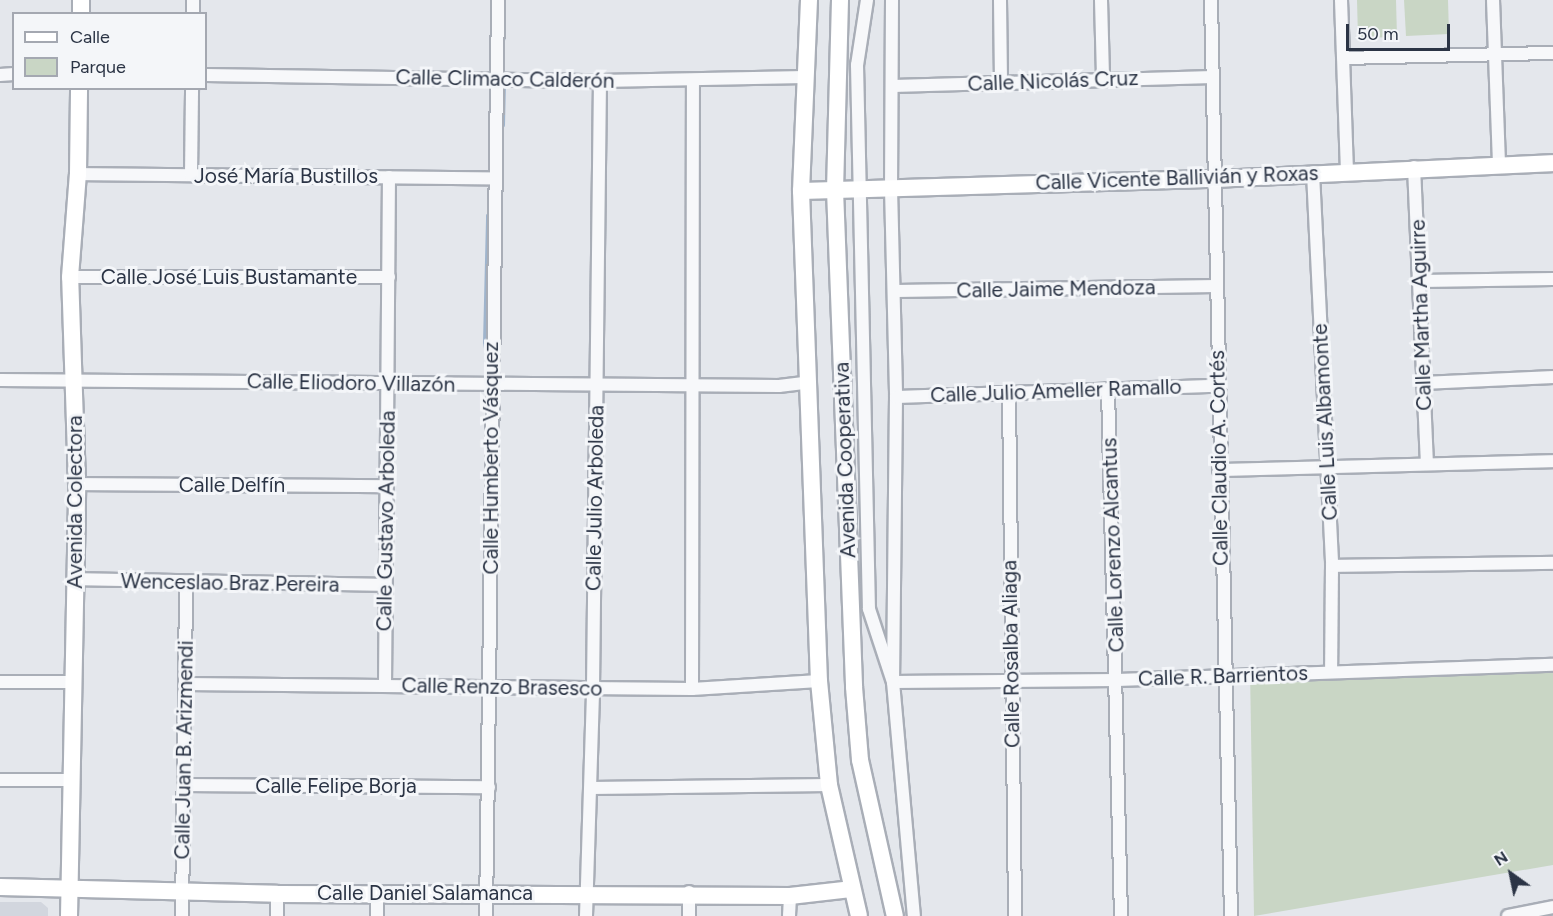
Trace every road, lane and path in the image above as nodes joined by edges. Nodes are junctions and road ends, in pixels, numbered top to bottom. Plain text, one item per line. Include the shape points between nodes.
1 (498, 0) edge
2 (809, 0) edge
3 (840, 0) edge
4 (867, 0) edge
5 (892, 0) edge
6 (999, 0) edge
7 (1101, 0) edge
8 (1211, 0) edge
9 (1341, 0) edge
10 (1493, 0) edge
11 (1553, 53) edge
12 (1496, 57) junction
13 (1344, 58) junction
14 (207, 75) edge
15 (805, 76) junction
16 (1213, 77) junction
17 (495, 79) junction
18 (1103, 79) junction
19 (600, 81) junction
20 (693, 81) junction
21 (1001, 82) junction
22 (893, 86) junction
23 (79, 90) edge
24 (192, 90) edge
25 (1553, 163) edge
26 (1499, 164) junction
27 (1414, 167) junction
28 (1347, 171) junction
29 (1313, 173) junction
30 (78, 174) junction
31 (191, 176) junction
32 (389, 177) junction
33 (493, 178) junction
34 (1216, 179) junction
35 (891, 188) junction
36 (858, 189) junction
37 (835, 190) junction
38 (801, 191) junction
39 (70, 277) junction
40 (388, 277) junction
41 (1553, 279) edge
42 (1421, 281) junction
43 (1216, 286) junction
44 (896, 291) junction
45 (1553, 377) edge
46 (0, 380) edge
47 (75, 380) junction
48 (810, 382) junction
49 (1423, 382) junction
50 (387, 384) junction
51 (596, 384) junction
52 (492, 385) junction
53 (693, 386) junction
54 (1217, 386) junction
55 (1108, 389) junction
56 (1009, 392) junction
57 (896, 397) junction
58 (1553, 461) edge
59 (1427, 463) junction
60 (1327, 466) junction
61 (1219, 470) junction
62 (77, 484) junction
63 (387, 486) junction
64 (1553, 563) edge
65 (1332, 566) junction
66 (75, 579) junction
67 (186, 583) junction
68 (385, 585) junction
69 (1553, 665) edge
70 (1331, 672) junction
71 (1225, 675) junction
72 (1117, 680) junction
73 (819, 681) junction
74 (1010, 681) junction
75 (0, 682) edge
76 (73, 682) junction
77 (892, 682) junction
78 (185, 684) junction
79 (385, 685) junction
80 (490, 687) junction
81 (593, 688) junction
82 (692, 689) junction
83 (0, 780) edge
84 (69, 780) junction
85 (184, 785) junction
86 (829, 785) junction
87 (489, 787) junction
88 (591, 788) junction
89 (0, 887) edge
90 (69, 888) junction
91 (851, 889) junction
92 (182, 891) junction
93 (377, 892) junction
94 (689, 892) junction
95 (486, 893) junction
96 (585, 893) junction
97 (277, 894) junction
98 (789, 896) junction
99 (1553, 907) edge
100 (1533, 914) edge
101 (69, 916) edge
102 (182, 916) edge
103 (277, 916) edge
104 (377, 916) edge
105 (486, 916) edge
106 (586, 916) edge
107 (689, 916) edge
108 (789, 916) edge
109 (859, 916) edge
110 (895, 916) edge
111 (914, 916) edge
112 (1015, 916) edge
113 (1121, 916) edge
114 (1231, 916) edge
115 (1508, 916) edge

1 - 17 street, Calle Humberto Vásquez
2 - 15 street, Avenida Cooperativa
3 - 37 street, Avenida Cooperativa
4 - 36 street via 857,65
5 - 22 street
6 - 21 street
7 - 18 street
8 - 16 street, Calle Claudio A. Cortés
9 - 13 street
10 - 12 street
11 - 12 street
12 - 13 street
12 - 26 street
13 - 28 street
14 - 17 street, Calle Climaco Calderón
15 - 20 street, Calle Climaco Calderón
15 - 38 street, Avenida Cooperativa
16 - 18 street, Calle Nicolás Cruz
16 - 34 street, Calle Claudio A. Cortés
17 - 19 street, Calle Climaco Calderón
17 - 33 street, Calle Humberto Vásquez
18 - 21 street, Calle Nicolás Cruz
19 - 20 street, Calle Climaco Calderón
19 - 51 street, Calle Julio Arboleda
20 - 53 street
21 - 22 street, Calle Nicolás Cruz
22 - 35 street
23 - 30 street, Avenida Colectora
24 - 31 street
25 - 26 street, Calle Vicente Ballivián y Roxas
26 - 27 street, Calle Vicente Ballivián y Roxas
27 - 28 street, Calle Vicente Ballivián y Roxas
27 - 42 street, Calle Martha Aguirre
28 - 29 street, Calle Vicente Ballivián y Roxas
29 - 34 street, Calle Vicente Ballivián y Roxas
29 - 60 street, Calle Luis Albamonte
30 - 31 street, José María Bustillos
30 - 39 street, Avenida Colectora
31 - 32 street, José María Bustillos
32 - 33 street, José María Bustillos
32 - 40 street, Calle Gustavo Arboleda
33 - 52 street, Calle Humberto Vásquez
34 - 35 street, Calle Vicente Ballivián y Roxas
34 - 43 street, Calle Claudio A. Cortés
35 - 36 street, Calle Vicente Ballivián y Roxas
35 - 44 street
36 - 37 street, Calle Vicente Ballivián y Roxas
36 - 77 street via 869,609
37 - 38 street, Calle Vicente Ballivián y Roxas
37 - 110 street, Avenida Cooperativa via 860,760
38 - 48 street, Avenida Cooperativa
39 - 40 street, Calle José Luis Bustamante
39 - 47 street, Avenida Colectora
40 - 50 street, Calle Gustavo Arboleda
41 - 42 street
42 - 49 street, Calle Martha Aguirre
43 - 44 street, Calle Jaime Mendoza
43 - 54 street, Calle Claudio A. Cortés
44 - 57 street
45 - 49 street
46 - 47 street, Calle Eliodoro Villazón
47 - 50 street, Calle Eliodoro Villazón
47 - 62 street, Avenida Colectora
48 - 53 street, Calle Eliodoro Villazón via 783,386
48 - 73 street, Avenida Cooperativa
49 - 59 street, Calle Martha Aguirre
50 - 52 street, Calle Eliodoro Villazón
50 - 63 street, Calle Gustavo Arboleda
51 - 52 street, Calle Eliodoro Villazón
51 - 53 street, Calle Eliodoro Villazón
51 - 81 street, Calle Julio Arboleda
52 - 80 street, Calle Humberto Vásquez
53 - 82 street
54 - 55 street, Calle Julio Ameller Ramallo
54 - 61 street, Calle Claudio A. Cortés
55 - 56 street, Calle Julio Ameller Ramallo
55 - 72 street, Calle Lorenzo Alcantus
56 - 57 street, Calle Julio Ameller Ramallo
56 - 74 street, Calle Rosalba Aliaga
57 - 77 street
58 - 59 street
59 - 60 street
60 - 61 street
60 - 65 street, Calle Luis Albamonte
61 - 71 street, Calle Claudio A. Cortés
62 - 63 street, Calle Delfín
62 - 66 street, Avenida Colectora
63 - 68 street, Calle Gustavo Arboleda
64 - 65 street
65 - 70 street, Calle Luis Albamonte
66 - 67 street, Wenceslao Braz Pereira
66 - 76 street, Avenida Colectora
67 - 68 street, Wenceslao Braz Pereira
67 - 78 street, Calle Juan B. Arizmendi
68 - 79 street, Calle Gustavo Arboleda
69 - 70 street, Calle R. Barrientos
70 - 71 street, Calle R. Barrientos
71 - 72 street, Calle R. Barrientos
71 - 114 street, Calle Claudio A. Cortés
72 - 74 street, Calle R. Barrientos
72 - 113 street, Calle Lorenzo Alcantus
73 - 82 street, Calle Renzo Brasesco
73 - 86 street, Avenida Cooperativa
74 - 77 street, Calle R. Barrientos
74 - 112 street, Calle Rosalba Aliaga
75 - 76 street
76 - 84 street, Avenida Colectora
77 - 111 street
78 - 79 street, Calle Renzo Brasesco
78 - 85 street, Calle Juan B. Arizmendi
79 - 80 street, Calle Renzo Brasesco
80 - 81 street, Calle Renzo Brasesco
80 - 87 street, Calle Humberto Vásquez
81 - 82 street, Calle Renzo Brasesco
81 - 88 street, Calle Julio Arboleda
83 - 84 street
84 - 90 street, Avenida Colectora
85 - 87 street, Calle Felipe Borja
85 - 92 street, Calle Juan B. Arizmendi
86 - 88 street
86 - 91 street, Avenida Cooperativa
87 - 95 street, Calle Humberto Vásquez
88 - 96 street, Calle Julio Arboleda
89 - 90 street, Calle Daniel Salamanca
90 - 92 street, Calle Daniel Salamanca
90 - 101 street, Avenida Colectora
91 - 98 street, Calle Daniel Salamanca
91 - 109 street, Avenida Cooperativa
92 - 97 street, Calle Daniel Salamanca
92 - 102 street, Calle Juan B. Arizmendi
93 - 95 street, Calle Daniel Salamanca
93 - 97 street, Calle Daniel Salamanca
93 - 104 street
94 - 96 street, Calle Daniel Salamanca
94 - 98 street, Calle Daniel Salamanca
94 - 107 street
95 - 96 street, Calle Daniel Salamanca
95 - 105 street, Calle Humberto Vásquez
96 - 106 street, Calle Julio Arboleda
97 - 103 street
98 - 108 street
99 - 100 street
100 - 115 street

